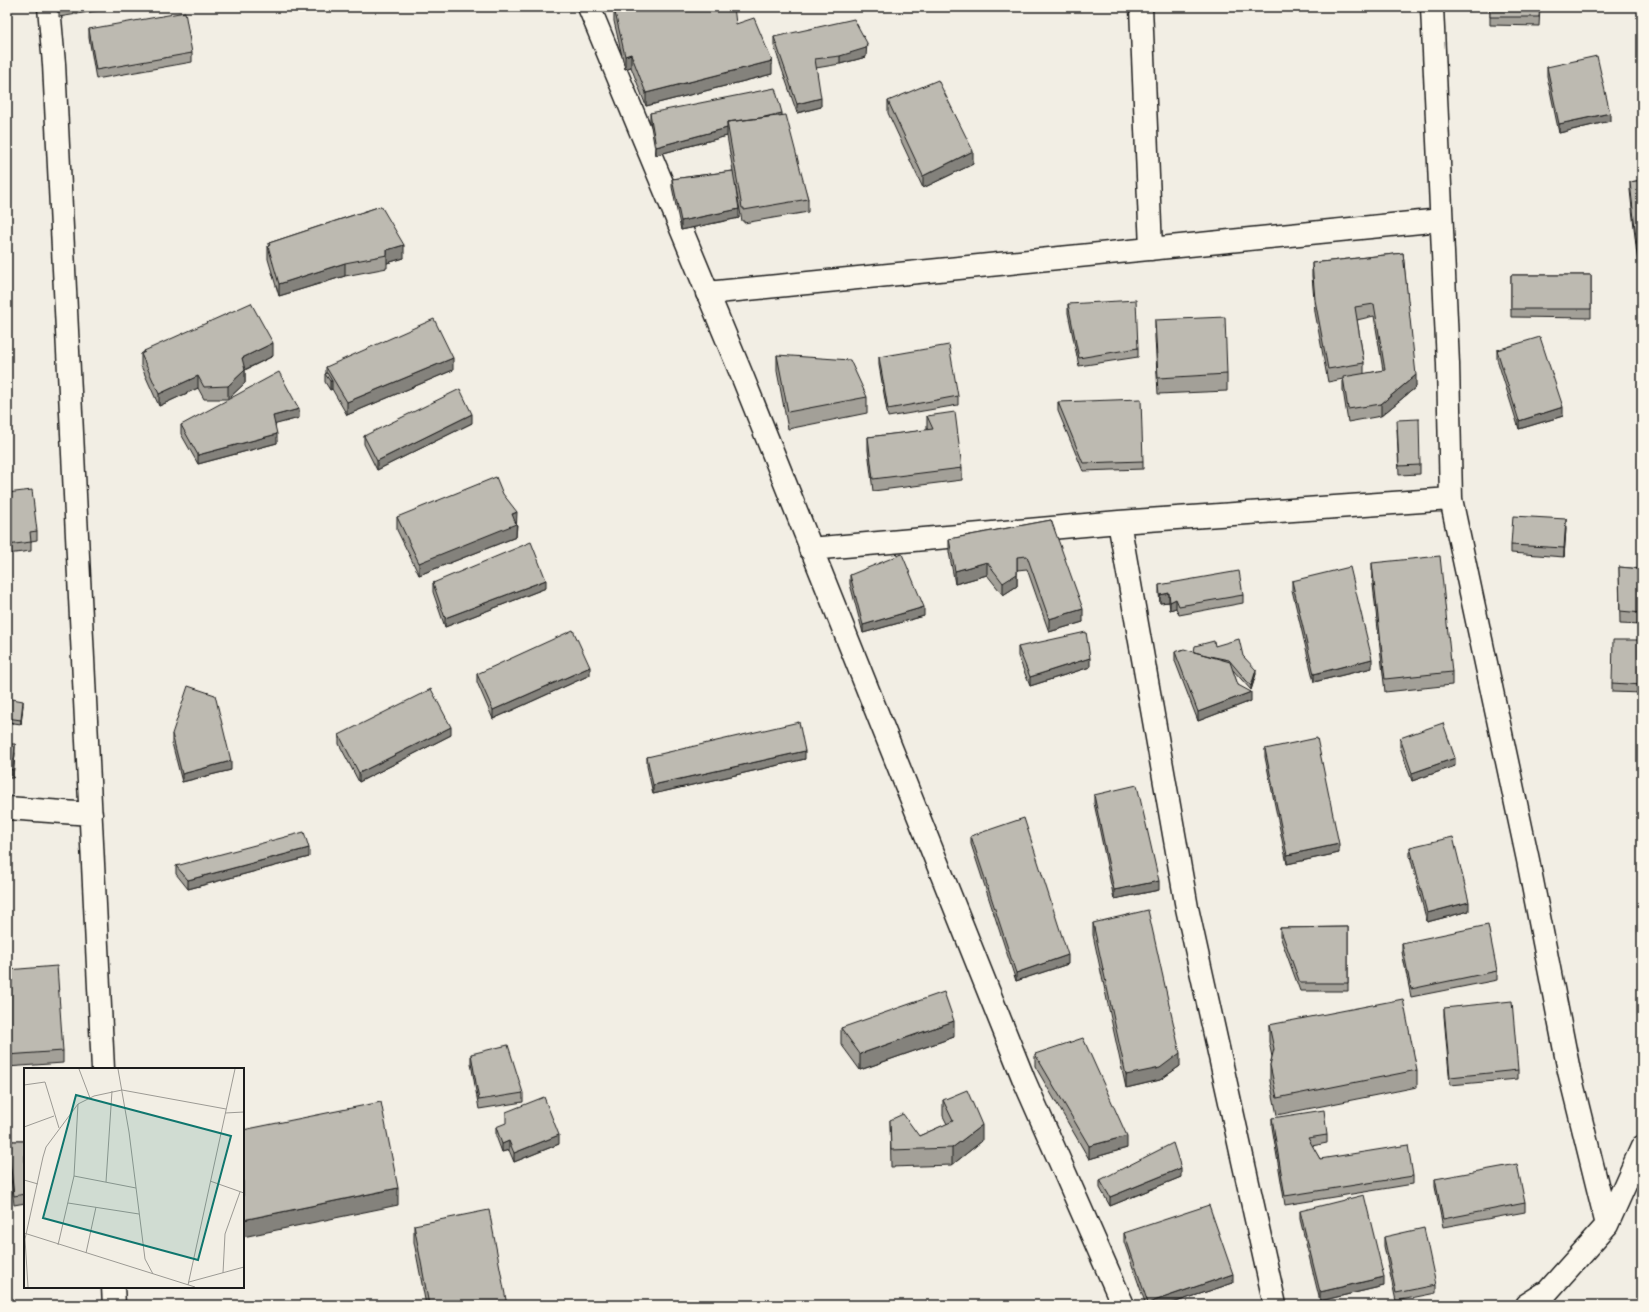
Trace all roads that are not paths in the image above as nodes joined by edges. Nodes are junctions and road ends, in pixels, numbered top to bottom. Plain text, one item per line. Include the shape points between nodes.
1 (49, 7) edge
2 (589, 7) edge
3 (1141, 7) edge
4 (1432, 7) edge
5 (1441, 220) junction
6 (1151, 249) junction
7 (707, 293) junction
8 (1451, 499) junction
9 (1119, 522) junction
10 (810, 549) junction
11 (7, 808) edge
12 (91, 814) junction
13 (103, 1068) edge
14 (1642, 1147) edge
15 (1607, 1225) junction
16 (113, 1288) edge
17 (114, 1305) edge
18 (1123, 1305) edge
19 (1275, 1305) edge
20 (1526, 1305) edge

1 - 12 street via 54,64
2 - 7 street
3 - 6 street
4 - 5 street
5 - 6 street
5 - 8 street
6 - 7 street
7 - 10 street
8 - 9 street
8 - 15 street via 1528,860 1569,1071
9 - 10 street
9 - 19 street via 1187,908
10 - 18 street via 1024,1080
11 - 12 street
12 - 13 street
14 - 15 street
15 - 20 street via 1548,1291
16 - 17 street

